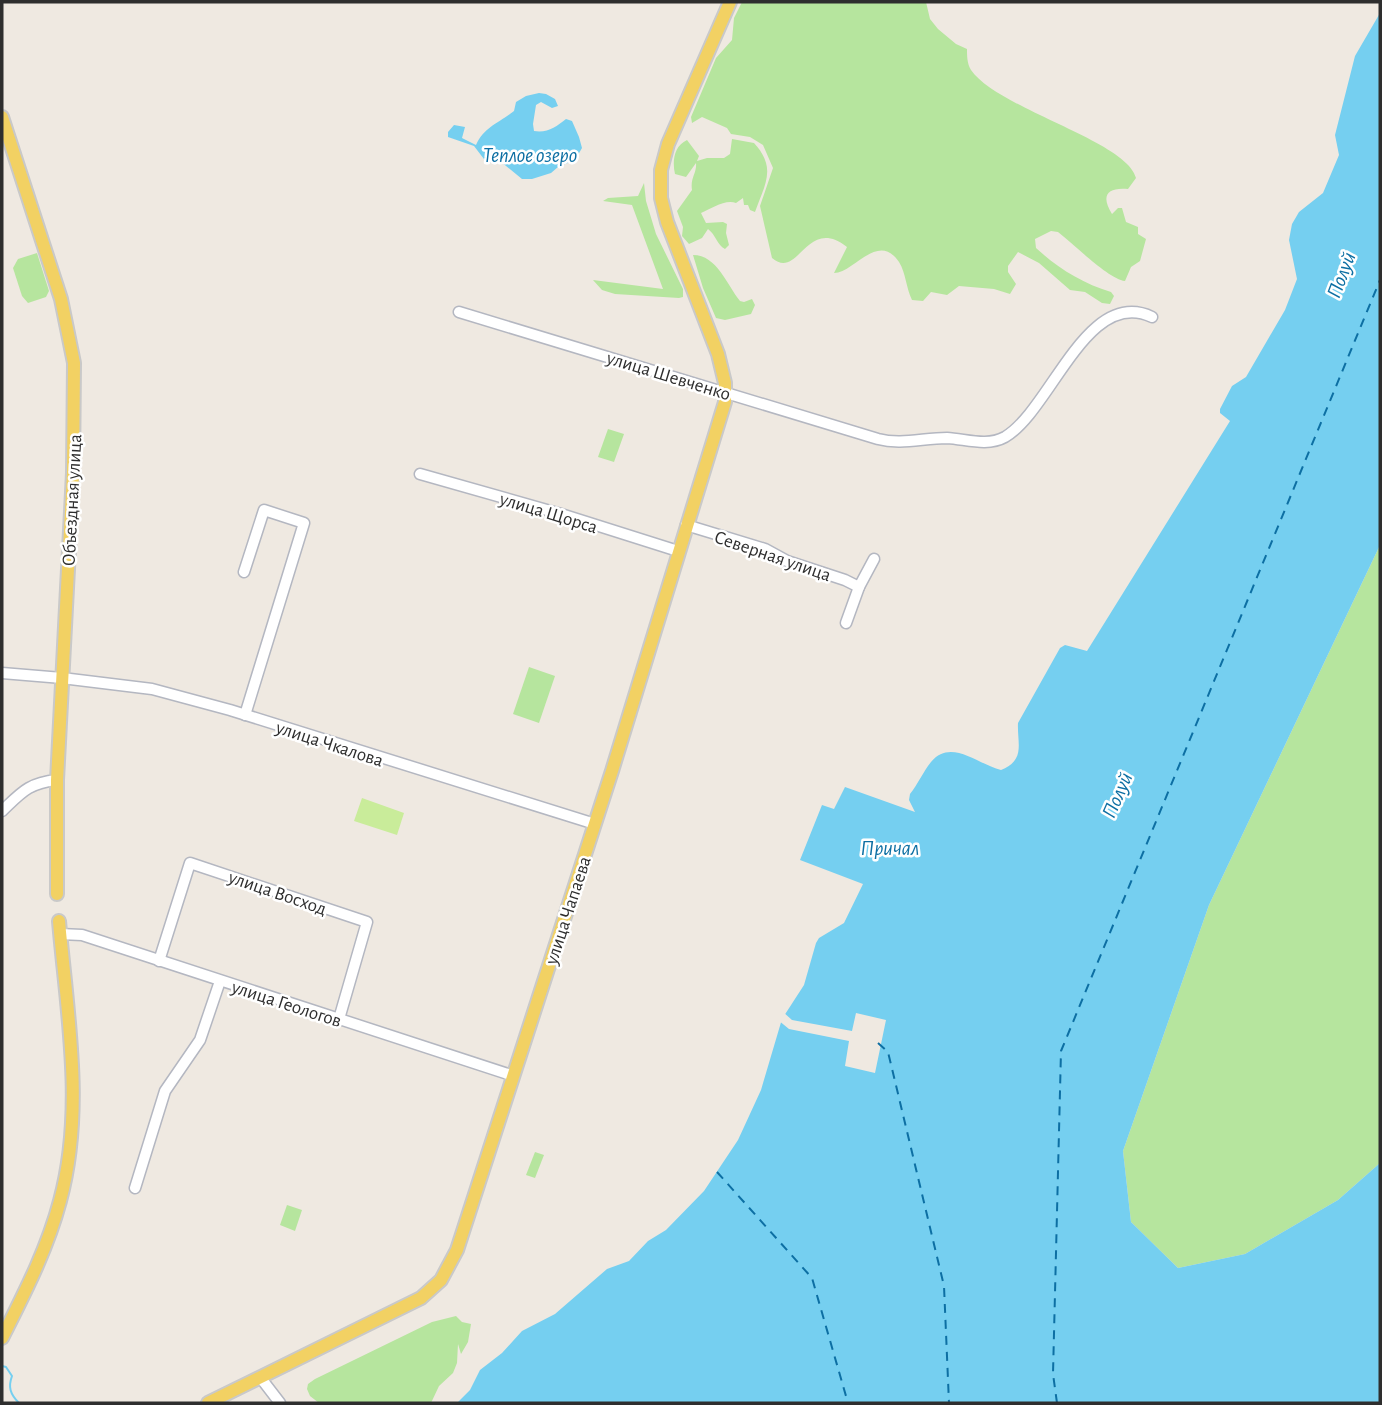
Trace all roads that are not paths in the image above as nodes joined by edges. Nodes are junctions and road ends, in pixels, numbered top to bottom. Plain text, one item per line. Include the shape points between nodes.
1 (730, 2) edge
2 (2, 117) edge
3 (459, 312) dead end
4 (1152, 317) dead end
5 (726, 392) junction
6 (420, 474) dead end
7 (686, 526) junction
8 (678, 551) junction
9 (874, 559) dead end
10 (244, 572) dead end
11 (859, 587) junction
12 (846, 622) dead end
13 (2, 674) edge
14 (62, 678) junction
15 (246, 715) junction
16 (57, 780) junction
17 (2, 811) edge
18 (595, 824) junction
19 (57, 894) dead end
20 (60, 927) joint
21 (159, 961) junction
22 (220, 981) junction
23 (339, 1019) junction
24 (514, 1076) junction
25 (135, 1188) dead end
26 (2, 1338) edge
27 (260, 1377) junction
28 (208, 1403) edge
29 (280, 1403) edge

1 - 5 main road, улица Чапаева via 668,144 660,176 664,214 712,338
2 - 14 main road, Объездная улица via 61,299 74,363
3 - 5 street, улица Шевченко
4 - 5 street, улица Шевченко via 1121,313 1094,330 1017,428 1000,439 983,442 877,439
5 - 7 main road, улица Чапаева
6 - 8 street, улица Щорса
7 - 8 main road, улица Чапаева
7 - 11 street, Северная улица via 765,549
8 - 18 main road, улица Чапаева
9 - 11 street
10 - 15 street via 264,510 304,523
11 - 12 street
13 - 14 street, улица Чкалова
14 - 15 street, улица Чкалова via 152,689
14 - 16 main road, Объездная улица
15 - 18 street, улица Чкалова
16 - 17 street via 20,791
16 - 19 main road, Объездная улица
18 - 24 main road, улица Чапаева
20 - 21 street, улица Геологов
20 - 26 main road via 72,1059 74,1111 69,1157 47,1242
21 - 22 street, улица Геологов
21 - 23 street, улица Восход via 190,863 367,922
22 - 23 street, улица Геологов
22 - 25 street via 200,1040 164,1091
23 - 24 street, улица Геологов
24 - 27 main road, улица Чапаева via 457,1250 441,1280 414,1302
27 - 28 main road, улица Чапаева
27 - 29 street

